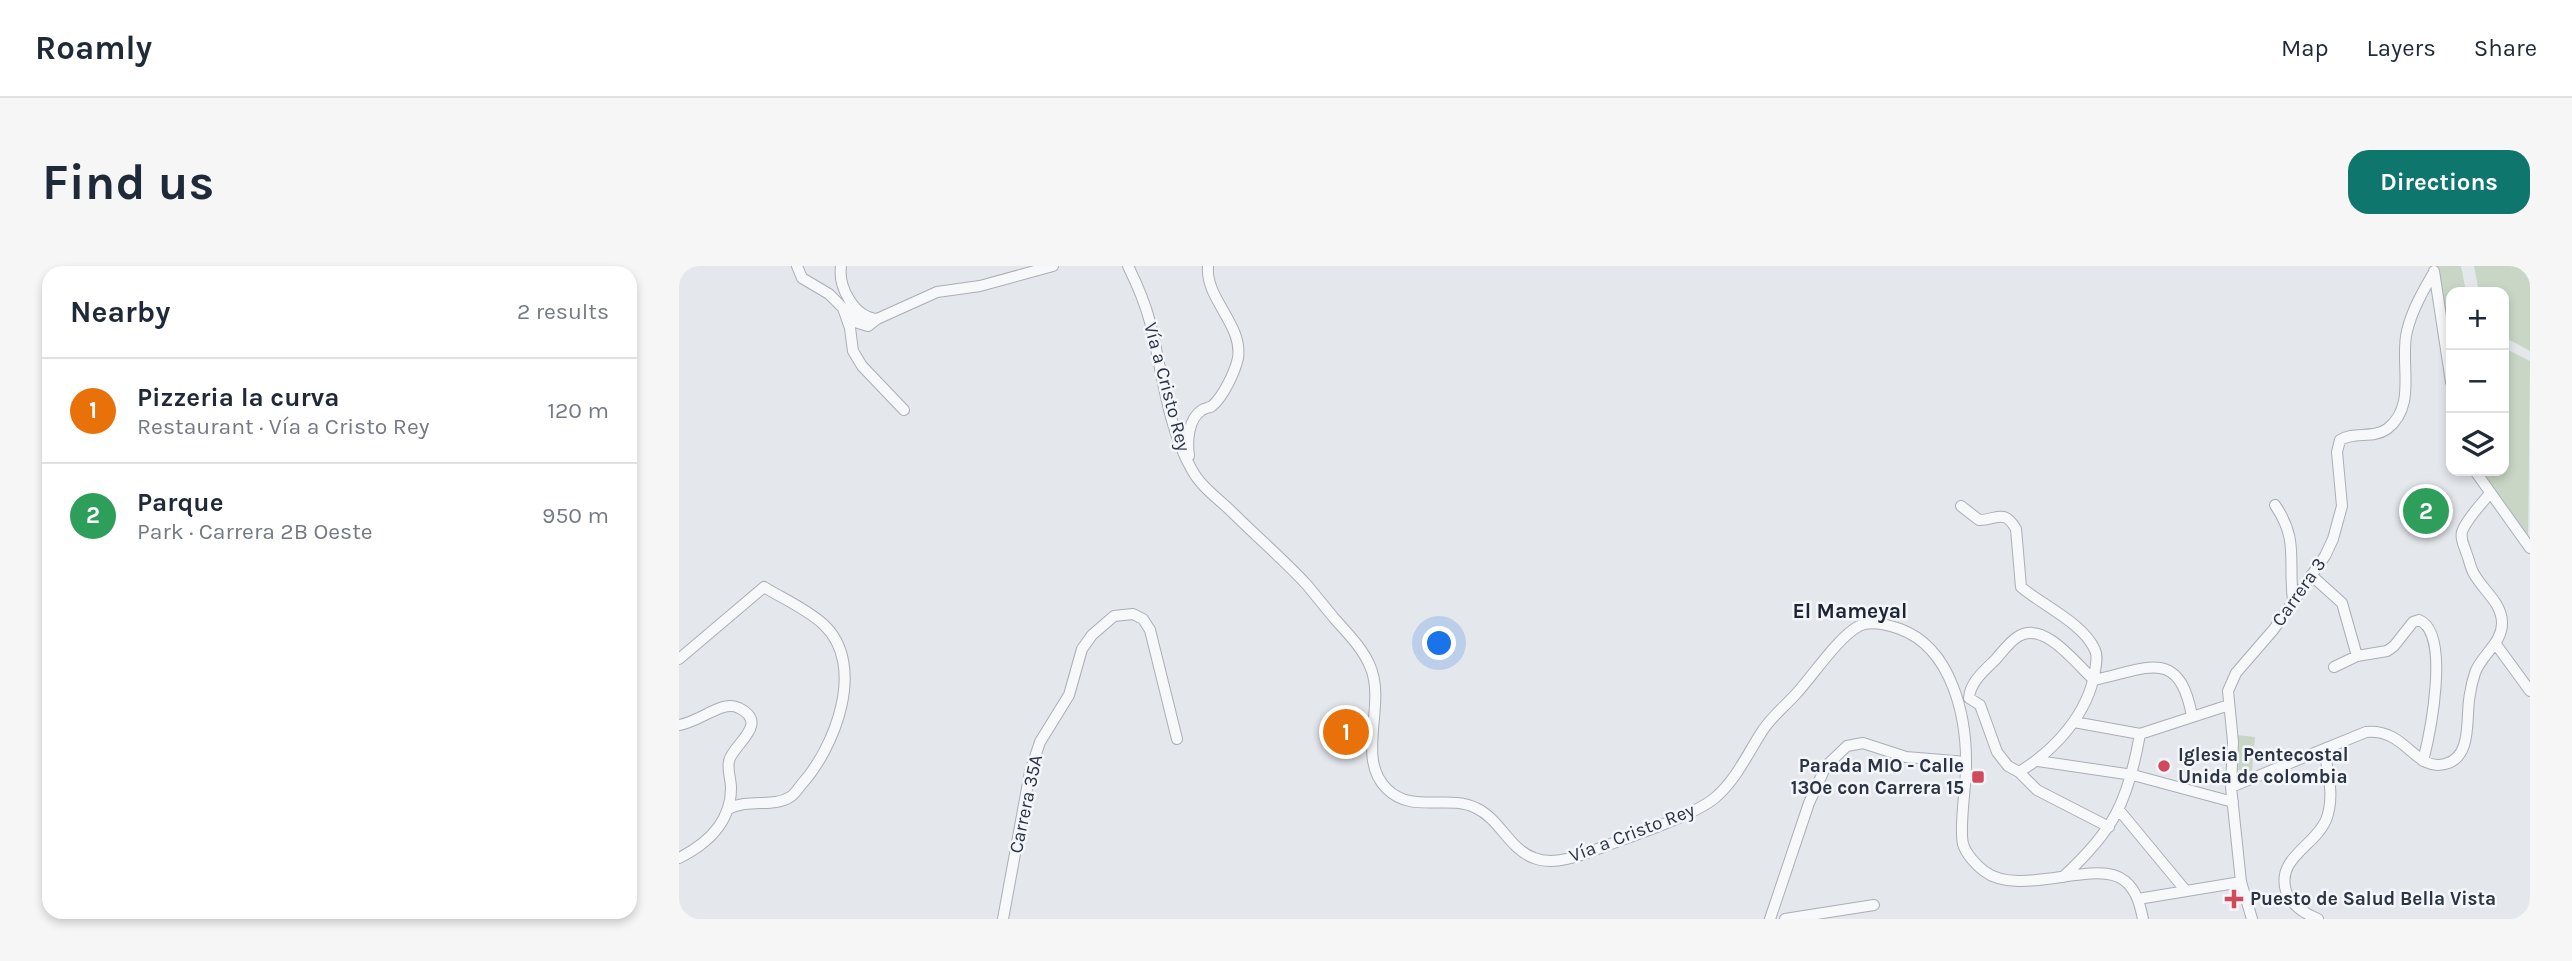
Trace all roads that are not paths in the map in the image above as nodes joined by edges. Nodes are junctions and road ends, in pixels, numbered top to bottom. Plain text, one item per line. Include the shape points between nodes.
1 (797, 266) edge
2 (841, 266) edge
3 (1053, 266) edge
4 (1128, 266) edge
5 (1208, 266) edge
6 (2433, 269) edge
7 (843, 308) junction
8 (877, 319) junction
9 (2447, 350) edge
10 (904, 410) dead end
11 (1191, 469) junction
12 (2478, 476) edge
13 (2490, 493) junction
14 (2275, 505) dead end
15 (1961, 506) dead end
16 (2530, 548) edge
17 (2311, 575) junction
18 (2293, 600) junction
19 (2495, 643) junction
20 (2357, 656) junction
21 (679, 659) edge
22 (2334, 667) dead end
23 (2094, 680) junction
24 (2530, 691) edge
25 (1969, 698) junction
26 (1957, 704) junction
27 (2229, 705) junction
28 (2192, 716) junction
29 (2074, 722) junction
30 (679, 724) edge
31 (2140, 734) junction
32 (1177, 739) dead end
33 (2324, 750) junction
34 (2038, 761) junction
35 (2423, 761) junction
36 (1966, 762) junction
37 (2019, 772) junction
38 (2133, 775) junction
39 (2231, 787) junction
40 (2233, 802) junction
41 (728, 809) junction
42 (2119, 810) junction
43 (2109, 827) junction
44 (679, 858) edge
45 (2063, 877) junction
46 (2241, 882) junction
47 (2186, 891) junction
48 (2138, 899) junction
49 (1874, 905) dead end
50 (1003, 919) edge
51 (1770, 919) edge
52 (1785, 919) edge
53 (2143, 919) edge
54 (2252, 919) edge
55 (2318, 919) edge

1 - 7 street via 802,278
2 - 8 street via 847,297 864,315
3 - 8 street via 980,286 937,292
4 - 11 street, Vía a Cristo Rey via 1146,309 1163,383
5 - 11 street via 1209,282 1238,340 1238,358 1220,395 1199,411 1191,425
6 - 9 street
6 - 17 street, Carrera 3 via 2406,334 2406,393 2401,411 2387,429 2346,436 2337,445 2340,518
7 - 8 street via 862,325 872,326
7 - 10 street via 853,351
11 - 26 street, Vía a Cristo Rey via 1311,589 1365,655 1375,678 1372,751 1382,785 1415,803 1474,806 1534,859 1571,858 1712,801 1736,774 1771,718 1860,625 1897,628 1930,646 1947,673
12 - 13 street
13 - 16 street
13 - 19 street via 2462,529 2462,538 2474,574 2497,605 2502,620
14 - 18 street via 2289,527
15 - 23 street via 1979,520 2002,516 2012,522 2021,587 2056,609 2096,650
17 - 18 street, Carrera 3
17 - 20 street via 2342,603
18 - 27 street, Carrera 3 via 2232,680
19 - 24 street
19 - 35 street via 2475,672 2462,751 2444,765
20 - 22 street
20 - 35 street via 2387,651 2413,622 2419,620 2431,628 2436,657
21 - 41 street via 764,587 824,624 844,668 843,701 817,768 790,797
23 - 25 street via 2057,643 2030,632 2011,642 1975,681
23 - 28 street via 2158,667 2170,669 2184,685
23 - 29 street
25 - 26 street
25 - 37 street via 1980,705 1997,752
26 - 36 street, Vía a Cristo Rey
27 - 28 street
27 - 39 street via 2234,742
28 - 31 street
29 - 31 street
29 - 34 street
30 - 41 street via 727,705 738,706 748,716 747,738 729,761
31 - 38 street
32 - 50 street, Carrera 35A via 1150,630 1133,614 1114,616 1082,649 1069,695 1040,743
33 - 35 street via 2378,731 2392,735
33 - 39 street
33 - 55 street via 2329,810 2317,835 2288,863 2284,874 2288,896
34 - 37 street
34 - 38 street
36 - 45 street, Vía a Cristo Rey via 1963,845 1969,855 1997,879
36 - 51 street via 1906,757 1864,743 1841,750 1826,766 1809,803
37 - 43 street via 2037,790
38 - 40 street
38 - 42 street
39 - 40 street
40 - 46 street
41 - 44 street via 704,843
42 - 43 street
42 - 47 street
43 - 45 street
45 - 48 street, Vía a Cristo Rey via 2123,878
46 - 47 street
46 - 54 street
47 - 48 street
48 - 53 street
49 - 52 street

